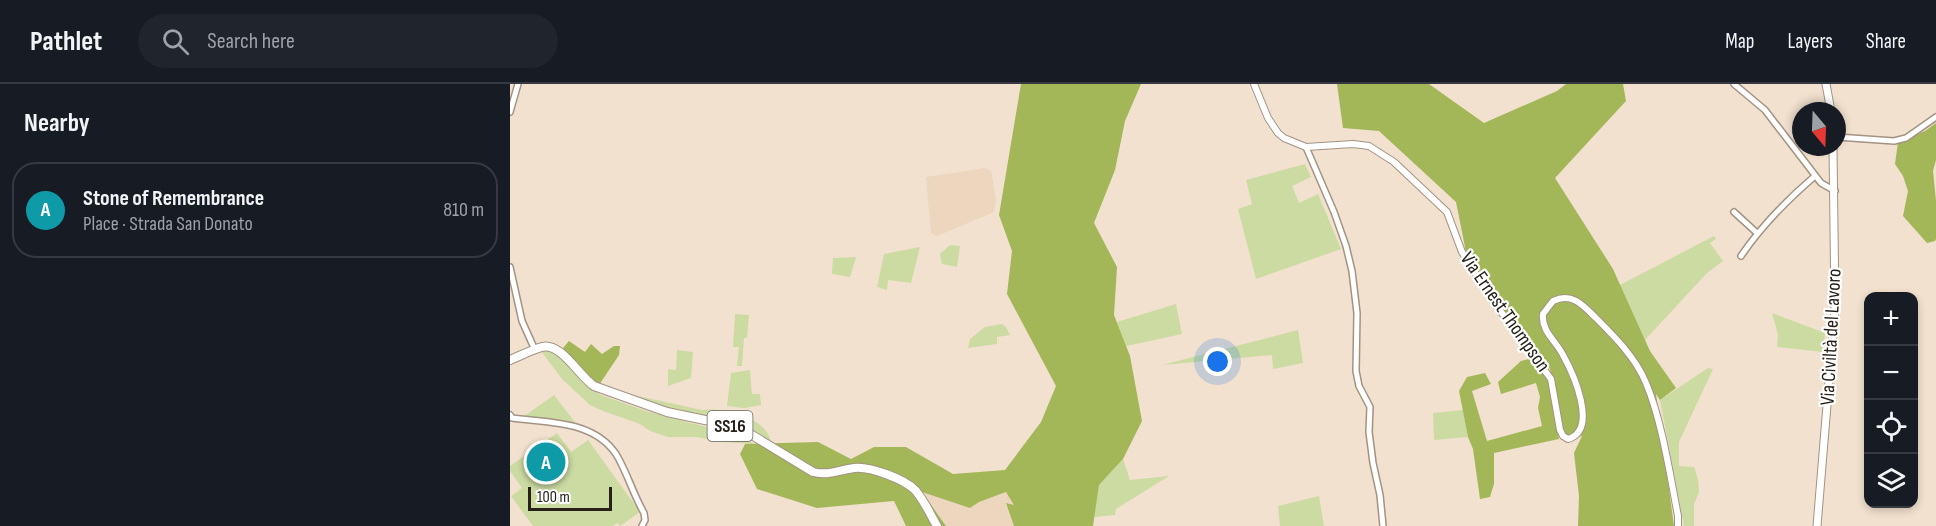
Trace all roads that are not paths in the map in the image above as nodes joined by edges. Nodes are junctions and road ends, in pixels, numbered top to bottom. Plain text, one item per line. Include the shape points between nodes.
1 (518, 84) edge
2 (1254, 84) edge
3 (1734, 84) edge
4 (1826, 84) edge
5 (1829, 102) edge
6 (510, 112) edge
7 (1936, 117) edge
8 (1846, 138) edge
9 (1306, 147) junction
10 (1833, 156) edge
11 (1815, 176) junction
12 (1834, 191) junction
13 (1734, 212) dead end
14 (1756, 233) junction
15 (1741, 256) dead end
16 (510, 267) edge
17 (535, 350) junction
18 (510, 360) edge
19 (510, 415) edge
20 (642, 526) edge
21 (937, 526) edge
22 (1383, 526) edge
23 (1678, 526) edge
24 (1817, 526) edge

1 - 6 street
2 - 9 street, Via Ernest Thompson via 1278,133
3 - 11 street via 1765,110
4 - 5 main road
7 - 8 street via 1906,138 1894,141
9 - 22 street via 1338,223 1352,271 1357,313 1356,371 1359,387 1370,407 1372,453
9 - 23 street, Via Ernest Thompson via 1369,146 1388,158 1447,212 1461,252 1551,379 1560,430 1568,439 1579,432 1583,402 1563,354 1545,328 1543,314 1553,301 1569,298 1577,300 1601,323 1646,382 1666,456
10 - 12 main road, Via Civiltà del Lavoro
11 - 12 street
11 - 14 street
12 - 24 main road, Via Civiltà del Lavoro via 1835,309
13 - 14 street
14 - 15 street
16 - 17 street via 522,321
17 - 18 main road, SS16
17 - 21 main road, SS16 via 543,346 554,348 585,380 605,391 667,412 724,424 752,435 813,472 858,468 905,483 915,490
19 - 20 street via 580,428 603,440 615,454 644,513

